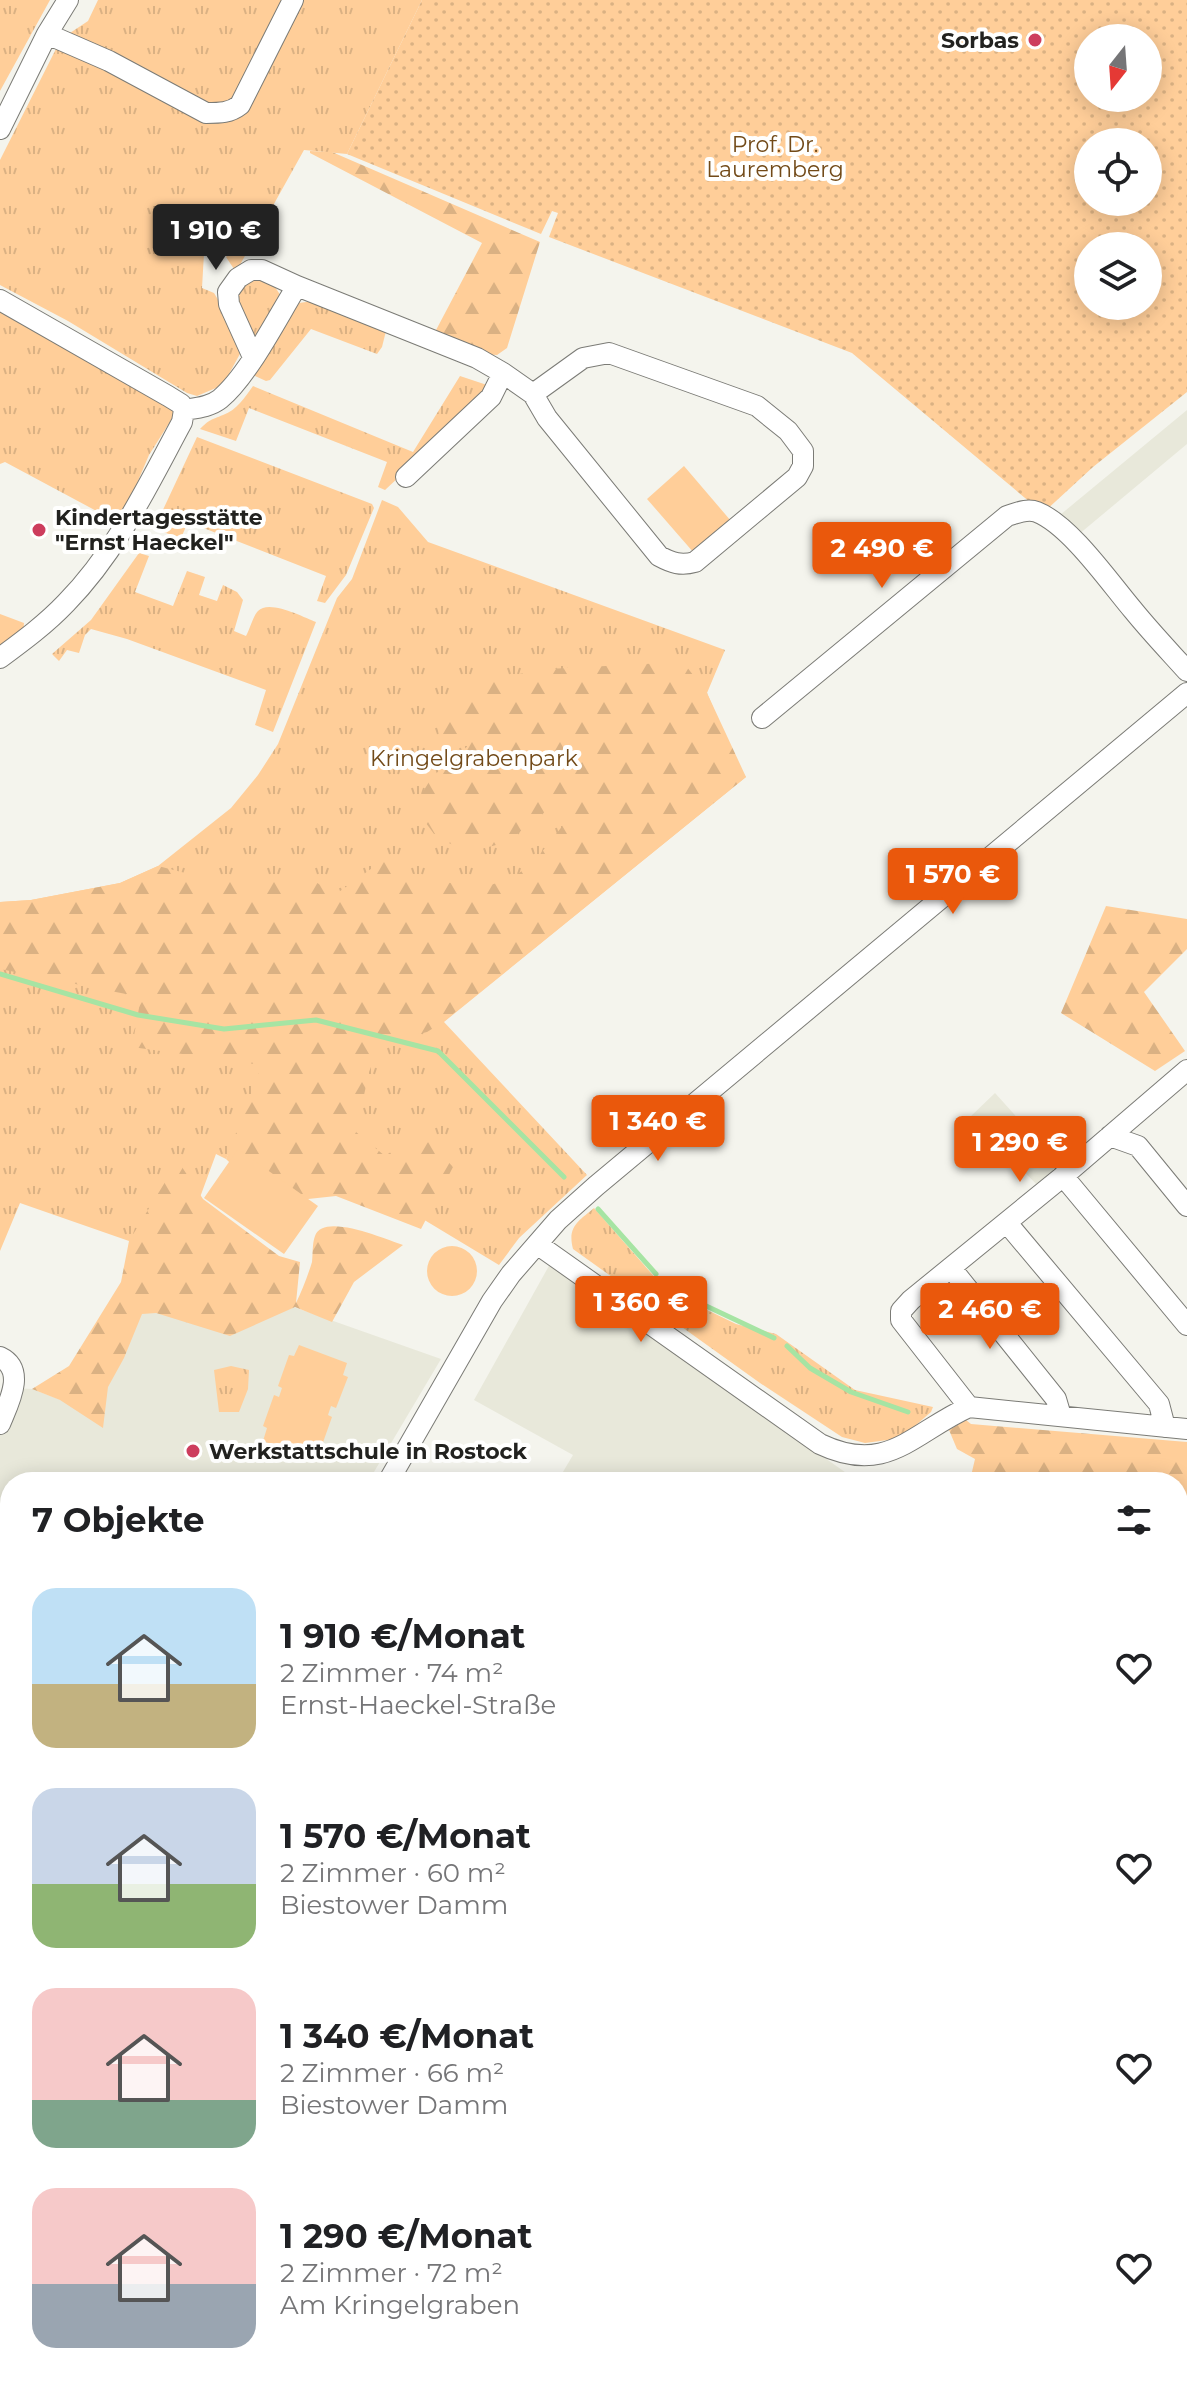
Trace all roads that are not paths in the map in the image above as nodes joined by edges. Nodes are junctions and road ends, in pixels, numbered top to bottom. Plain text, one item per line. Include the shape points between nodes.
1 (68, 0) edge
2 (293, 0) edge
3 (47, 34) junction
4 (0, 129) edge
5 (297, 286) junction
6 (0, 300) edge
7 (253, 357) junction
8 (503, 373) junction
9 (533, 394) junction
10 (184, 410) junction
11 (406, 477) dead end
12 (0, 658) edge
13 (1187, 671) edge
14 (1187, 693) edge
15 (762, 718) dead end
16 (1187, 1070) edge
17 (1110, 1136) junction
18 (1063, 1176) junction
19 (1187, 1206) edge
20 (1007, 1223) junction
21 (537, 1244) junction
22 (951, 1268) junction
23 (1187, 1325) edge
24 (0, 1357) edge
25 (969, 1407) junction
26 (1061, 1416) junction
27 (0, 1424) edge
28 (1165, 1427) junction
29 (1187, 1429) edge
30 (394, 1472) edge

1 - 3 street
2 - 3 street via 240,105 221,113 206,113
3 - 4 street
5 - 7 street
5 - 7 street via 251,270 228,292
5 - 8 street
6 - 10 street
7 - 10 street via 218,401
8 - 9 street
8 - 11 street via 491,397
9 - 9 street via 659,556 672,563 695,562 797,477 803,466 803,451 788,431 757,406 609,353 583,358
10 - 12 street via 144,494 90,576 47,622
13 - 15 street via 1076,541 1028,510 1007,516
14 - 21 street via 596,1186
16 - 17 street
17 - 18 street
17 - 19 street via 1138,1146
18 - 20 street
18 - 23 street
20 - 22 street
20 - 28 street via 1159,1404
21 - 25 street via 839,1453 884,1454
21 - 30 street via 492,1301
22 - 25 street via 911,1300 901,1311 901,1320
22 - 26 street via 1056,1399
24 - 27 street via 14,1371 14,1388
25 - 26 street
26 - 28 street
28 - 29 street

